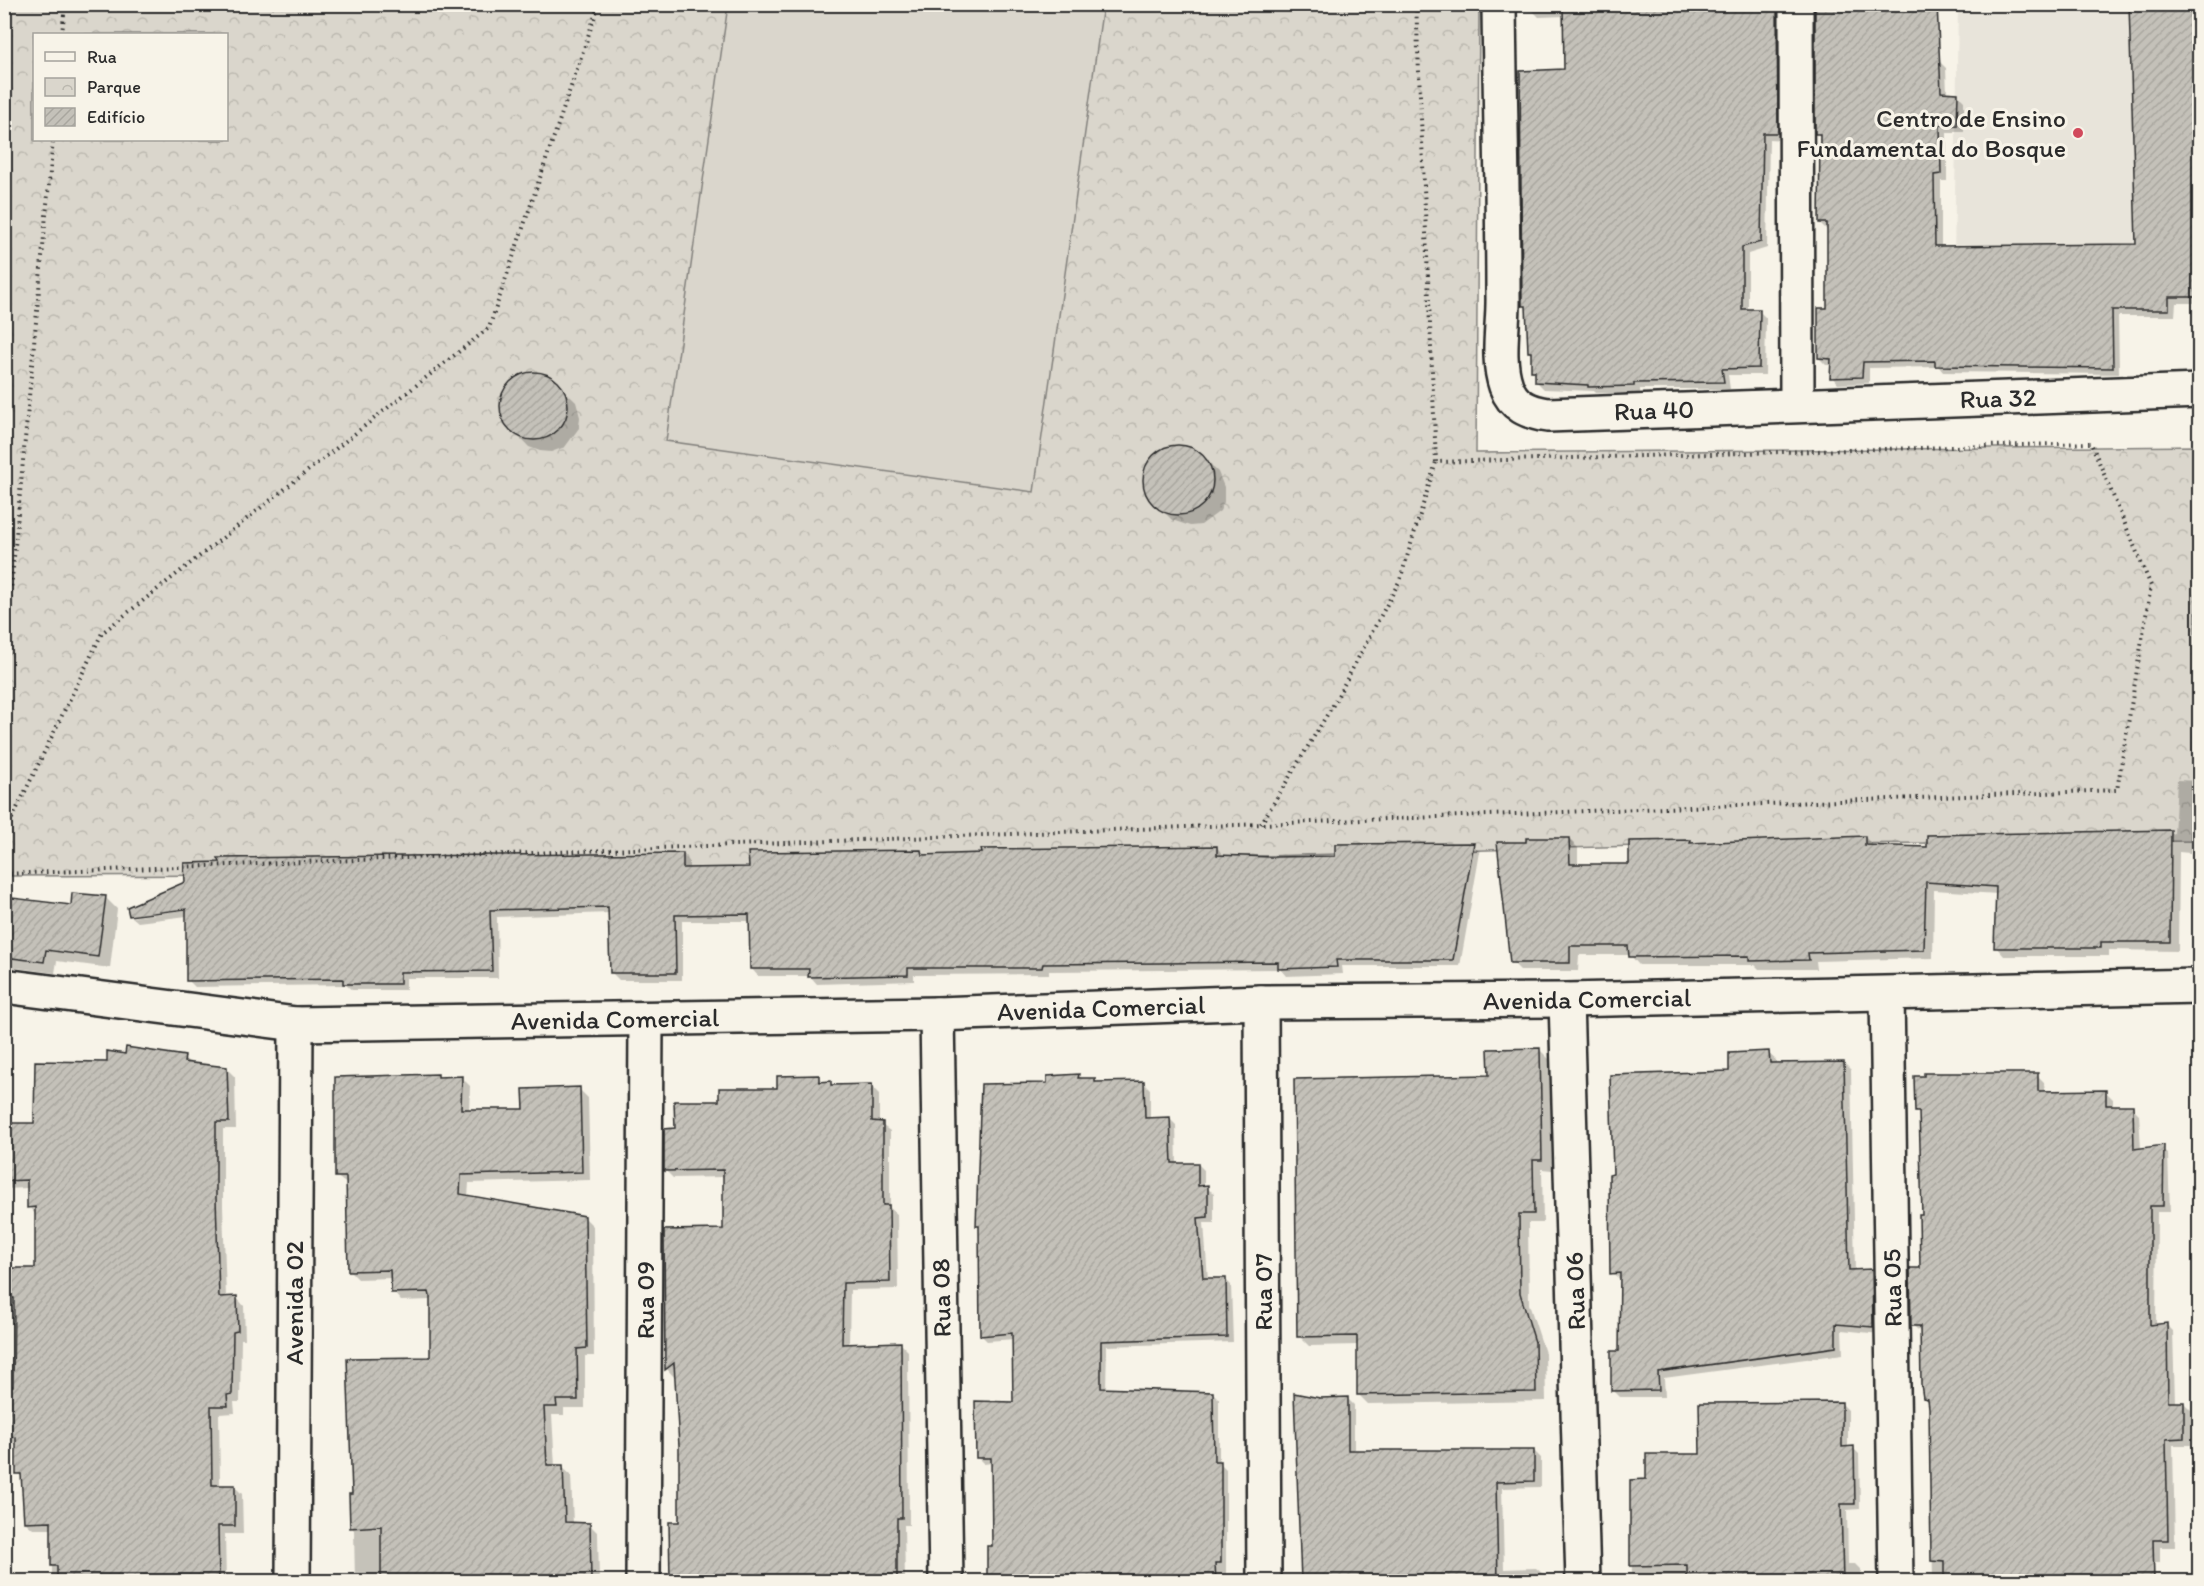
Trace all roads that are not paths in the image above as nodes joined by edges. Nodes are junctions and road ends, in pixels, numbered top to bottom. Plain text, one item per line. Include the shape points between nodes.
1 (1499, 4) edge
2 (1796, 4) edge
3 (2199, 392) edge
4 (1797, 404) junction
5 (4, 986) edge
6 (2199, 986) edge
7 (1887, 994) junction
8 (1566, 1000) junction
9 (1262, 1002) junction
10 (937, 1014) junction
11 (646, 1019) junction
12 (296, 1024) junction
13 (292, 1581) edge
14 (643, 1581) edge
15 (946, 1581) edge
16 (1264, 1581) edge
17 (1583, 1581) edge
18 (1896, 1581) edge

1 - 4 street, Rua 40 via 1501,354 1513,399 1532,412 1548,415
2 - 4 street
3 - 4 street, Rua 32
5 - 12 street, Avenida Comercial
6 - 7 street, Avenida Comercial
7 - 8 street, Avenida Comercial
7 - 18 street, Rua 05
8 - 9 street, Avenida Comercial
8 - 17 street, Rua 06
9 - 10 street, Avenida Comercial
9 - 16 street, Rua 07
10 - 11 street, Avenida Comercial
10 - 15 street, Rua 08
11 - 12 street, Avenida Comercial
11 - 14 street, Rua 09
12 - 13 street, Avenida 02

